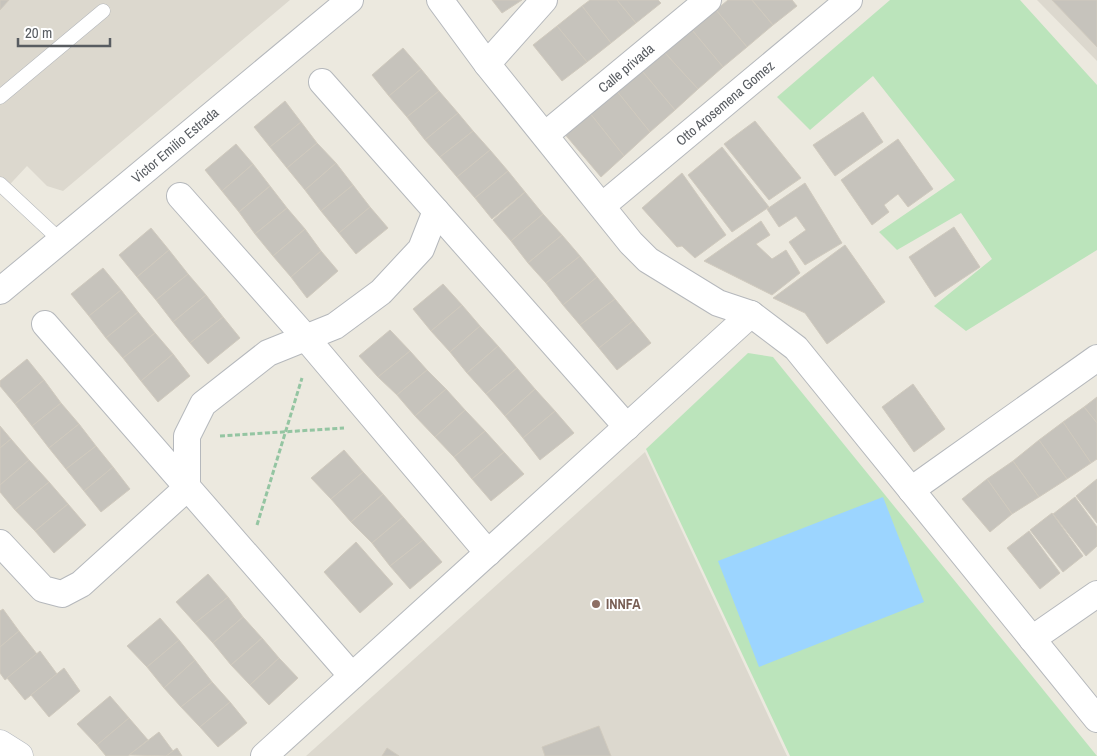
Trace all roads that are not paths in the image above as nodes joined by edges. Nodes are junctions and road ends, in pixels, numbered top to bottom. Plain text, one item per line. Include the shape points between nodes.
1 (350, 0) edge
2 (440, 0) edge
3 (544, 0) edge
4 (708, 0) edge
5 (849, 0) edge
6 (103, 11) dead end
7 (487, 64) junction
8 (322, 82) dead end
9 (0, 97) edge
10 (545, 135) junction
11 (0, 184) edge
12 (180, 196) dead end
13 (602, 206) junction
14 (436, 211) junction
15 (60, 240) junction
16 (0, 291) edge
17 (751, 314) junction
18 (45, 324) dead end
19 (309, 341) junction
20 (1097, 358) edge
21 (627, 427) junction
22 (187, 488) junction
23 (911, 490) junction
24 (0, 542) edge
25 (488, 553) junction
26 (1097, 594) edge
27 (1032, 639) junction
28 (352, 676) junction
29 (1097, 719) edge
30 (0, 744) edge
31 (19, 756) edge
32 (264, 756) edge

1 - 15 street, Victor Emilio Estrada
2 - 7 street
3 - 7 street
4 - 10 street, Calle privada
5 - 13 street, Otto Arosemena Gomez
6 - 9 lane
7 - 10 street
8 - 14 street
10 - 13 street
11 - 15 lane
12 - 19 street
13 - 17 street via 630,243 648,260 718,302
14 - 19 street via 421,249 381,292
14 - 21 street
15 - 16 street, Victor Emilio Estrada
17 - 21 street
17 - 23 street via 796,348
18 - 22 street
19 - 22 street via 268,353 203,404 187,438
19 - 25 street
20 - 23 street
21 - 25 street
22 - 24 street via 81,584 62,594 43,589
22 - 28 street
23 - 27 street
25 - 28 street
26 - 27 street
27 - 29 street
28 - 32 street
30 - 31 main road

